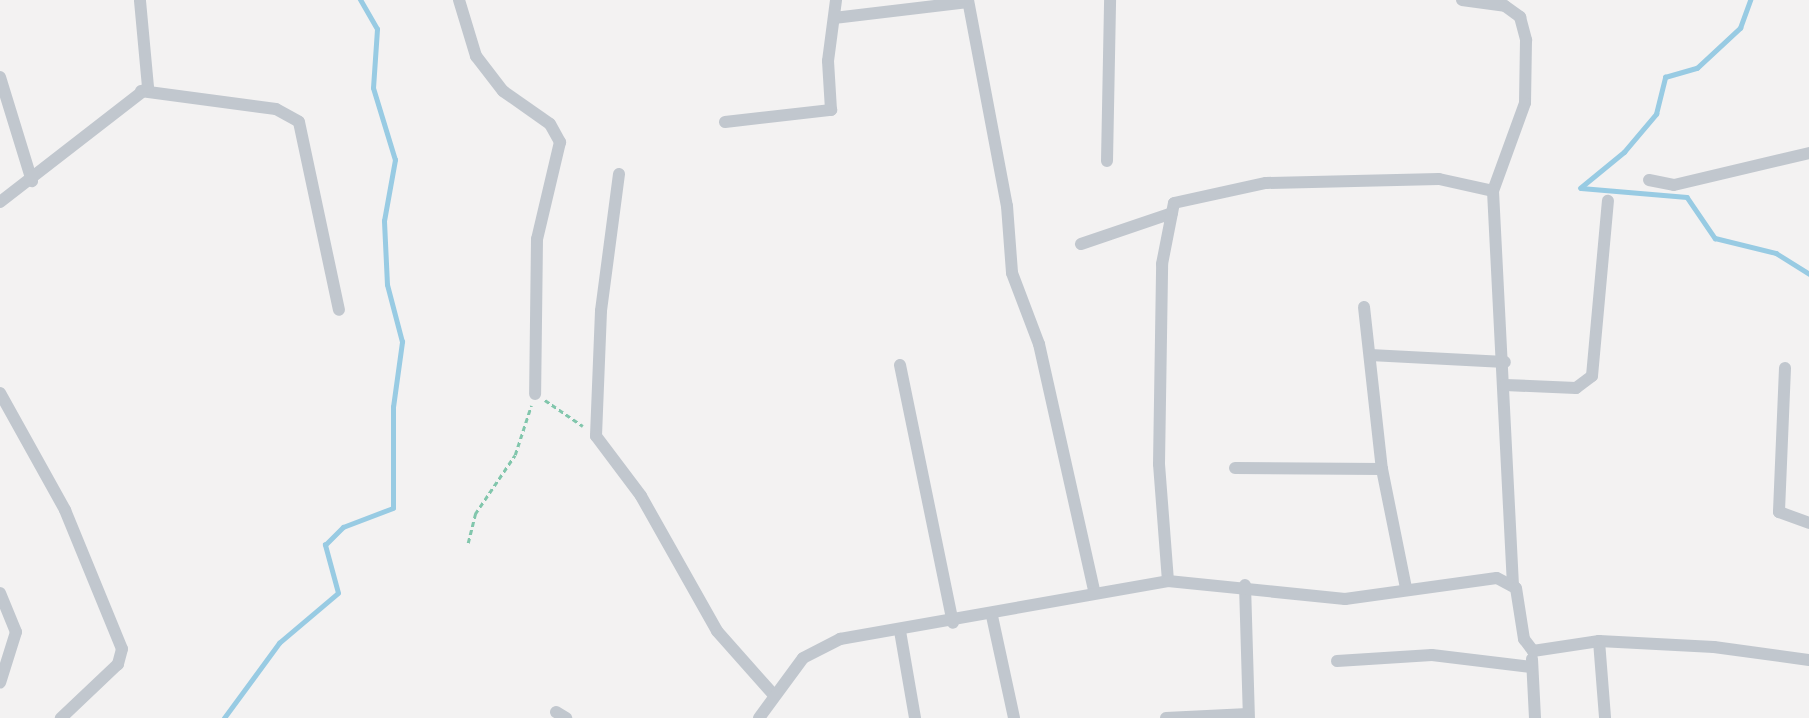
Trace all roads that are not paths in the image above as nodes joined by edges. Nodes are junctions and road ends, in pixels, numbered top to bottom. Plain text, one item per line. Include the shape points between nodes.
1 (140, 0) edge
2 (459, 0) edge
3 (836, 0) edge
4 (1110, 0) edge
5 (1462, 0) edge
6 (968, 1) edge
7 (834, 18) junction
8 (0, 76) edge
9 (141, 91) junction
10 (725, 122) dead end
11 (1809, 153) edge
12 (1108, 161) dead end
13 (619, 174) dead end
14 (1649, 180) dead end
15 (32, 181) junction
16 (1493, 191) junction
17 (1608, 201) dead end
18 (0, 202) edge
19 (1172, 213) junction
20 (1081, 244) dead end
21 (1364, 307) dead end
22 (339, 310) dead end
23 (1370, 355) junction
24 (1505, 362) junction
25 (900, 365) dead end
26 (1785, 368) dead end
27 (1506, 385) junction
28 (0, 393) edge
29 (535, 394) road end
30 (1235, 468) dead end
31 (1382, 469) junction
32 (1809, 523) edge
33 (1168, 581) junction
34 (1513, 584) junction
35 (1245, 585) junction
36 (1406, 588) junction
37 (1094, 591) junction
38 (0, 593) edge
39 (992, 616) junction
40 (953, 622) junction
41 (900, 631) junction
42 (1600, 641) junction
43 (1533, 651) junction
44 (1809, 660) edge
45 (1337, 661) dead end
46 (1531, 667) junction
47 (0, 683) edge
48 (772, 692) junction
49 (1249, 716) edge
50 (61, 718) edge
51 (759, 718) edge
52 (915, 718) edge
53 (1014, 718) edge
54 (1166, 718) edge
55 (1535, 718) edge
56 (1605, 718) edge

1 - 9 street via 149,80
2 - 29 street via 475,56 503,91 550,124 560,142 537,239
3 - 7 street
4 - 12 street
5 - 16 street via 1505,6 1520,17 1526,40 1525,103
6 - 7 street
6 - 37 street via 1007,206 1012,273 1039,344
7 - 10 street via 828,113
8 - 15 street
9 - 15 street
9 - 22 street via 276,109 299,122
11 - 14 street via 1674,186
13 - 48 street via 601,312 596,436 641,496 717,631 760,686
15 - 18 street
16 - 19 street via 1438,178 1266,183 1223,187 1174,203
16 - 24 street
17 - 27 street via 1592,376 1576,387
19 - 20 street
19 - 33 street via 1162,264 1159,464
21 - 23 street
23 - 24 street
23 - 31 street
24 - 27 street
25 - 40 street
26 - 32 street via 1780,512
27 - 34 street
28 - 50 street via 65,510 122,649 118,664
30 - 31 street
31 - 36 street
33 - 35 street
33 - 37 street
34 - 36 street via 1497,579
34 - 43 street via 1524,639
35 - 36 street via 1345,598
35 - 49 street
37 - 39 street
38 - 47 street via 16,632
39 - 40 street
39 - 53 street
40 - 41 street
41 - 48 street via 840,639 803,658
41 - 52 street
42 - 43 street
42 - 44 street
42 - 56 street
43 - 46 street
45 - 46 street via 1432,655
46 - 55 street
48 - 51 street
49 - 54 street

